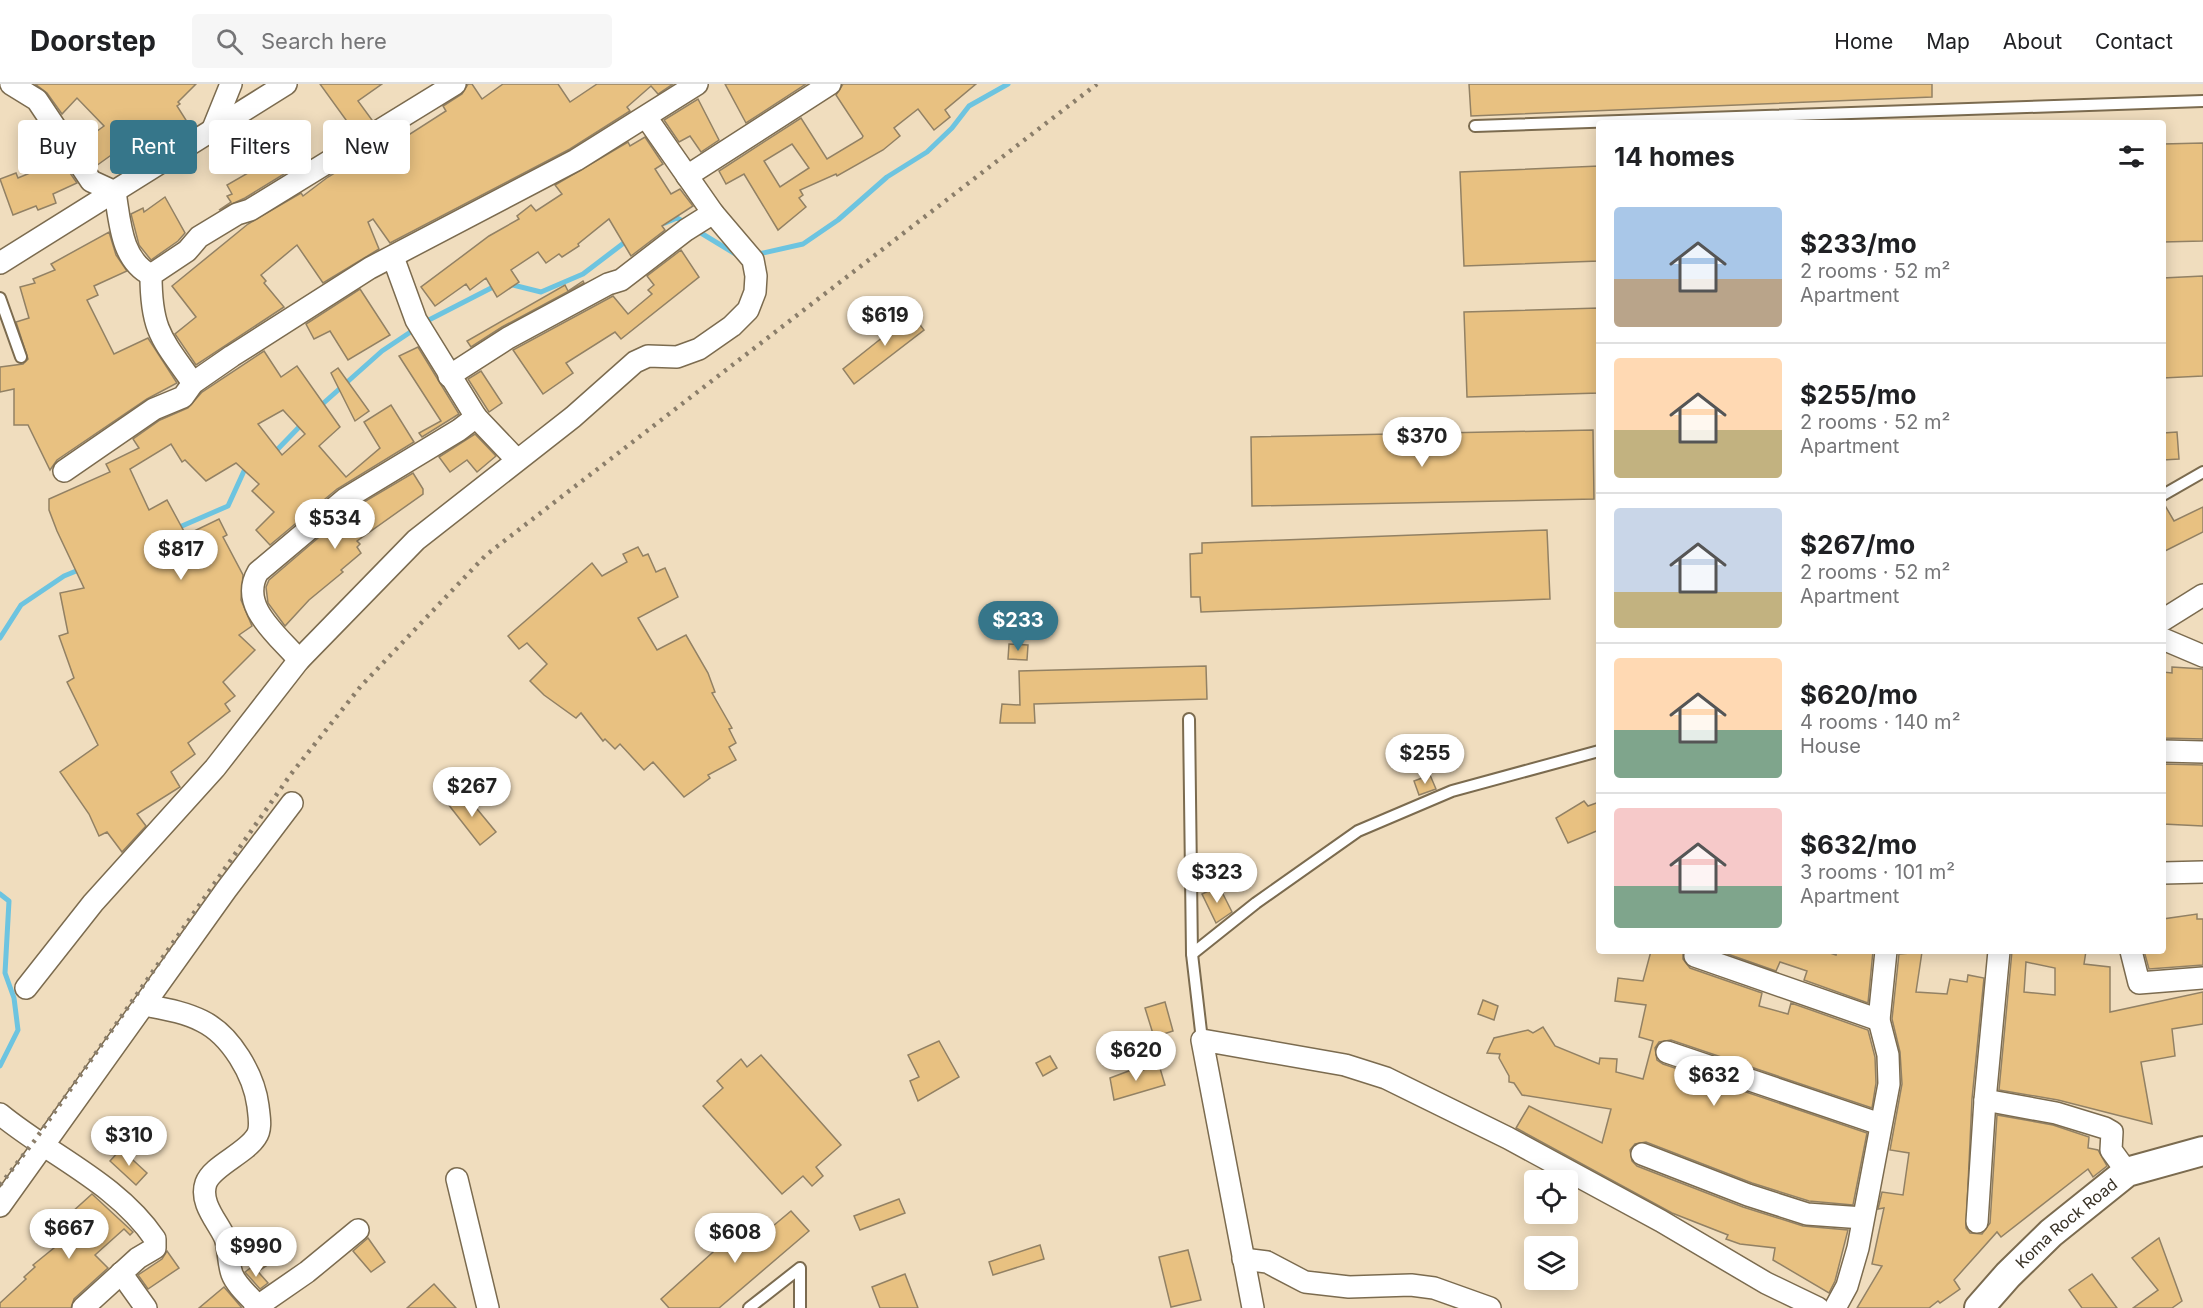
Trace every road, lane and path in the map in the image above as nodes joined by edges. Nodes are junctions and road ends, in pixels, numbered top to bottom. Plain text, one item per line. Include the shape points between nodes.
1 (11, 84) edge
2 (231, 84) edge
3 (286, 84) edge
4 (455, 84) edge
5 (697, 84) edge
6 (830, 84) edge
7 (2203, 101) edge
8 (646, 117) junction
9 (216, 120) edge
10 (229, 120) edge
11 (1650, 120) edge
12 (1596, 122) edge
13 (1475, 126) dead end
14 (209, 133) edge
15 (687, 176) junction
16 (115, 192) junction
17 (713, 213) junction
18 (393, 257) junction
19 (0, 263) edge
20 (151, 275) junction
21 (0, 298) edge
22 (21, 357) dead end
23 (449, 376) junction
24 (193, 383) junction
25 (476, 417) junction
26 (516, 459) junction
27 (64, 471) dead end
28 (2203, 472) edge
29 (2166, 493) edge
30 (2203, 595) edge
31 (2166, 618) edge
32 (2166, 640) edge
33 (2203, 656) edge
34 (299, 660) junction
35 (1189, 718) dead end
36 (2166, 751) edge
37 (1596, 752) edge
38 (2203, 752) edge
39 (292, 803) dead end
40 (2203, 872) edge
41 (2166, 873) edge
42 (1192, 954) junction
43 (1886, 954) edge
44 (1999, 954) edge
45 (2132, 954) edge
46 (1695, 957) dead end
47 (2203, 978) edge
48 (26, 988) dead end
49 (145, 1005) junction
50 (1879, 1020) junction
51 (1202, 1040) junction
52 (1667, 1052) dead end
53 (1985, 1100) junction
54 (0, 1114) edge
55 (1880, 1124) junction
56 (43, 1146) junction
57 (2203, 1151) edge
58 (1642, 1154) dead end
59 (2127, 1172) junction
60 (457, 1179) dead end
61 (0, 1206) edge
62 (1863, 1218) junction
63 (1977, 1222) dead end
64 (358, 1230) dead end
65 (1243, 1259) junction
66 (121, 1273) junction
67 (256, 1307) edge
68 (1833, 1307) edge
69 (83, 1308) edge
70 (146, 1308) edge
71 (488, 1308) edge
72 (749, 1308) edge
73 (800, 1308) edge
74 (1253, 1308) edge
75 (1490, 1308) edge
76 (1978, 1308) edge

1 - 16 street via 37,100 91,181
2 - 9 street
3 - 10 street
4 - 20 street via 199,237 187,251
5 - 8 street
6 - 15 street
7 - 11 lane
8 - 15 street
8 - 18 street via 576,160
12 - 13 lane
14 - 16 street
15 - 17 street
16 - 19 street
16 - 20 street via 122,238 139,269
17 - 23 street via 621,280 508,338
17 - 26 street via 753,260 755,292 748,310 699,349 677,357 648,356 635,362 573,417
18 - 23 street via 416,320
18 - 24 street
20 - 24 street via 151,306 158,335
21 - 22 lane
23 - 25 street
24 - 27 street via 183,397 154,410
25 - 26 street
25 - 34 street via 345,498 258,572 252,588 254,607
26 - 34 street via 416,540
28 - 29 lane
30 - 31 street
32 - 33 street
34 - 48 street via 201,784 93,903
35 - 42 lane
36 - 38 street
37 - 42 lane via 1452,791 1358,831
39 - 49 street
40 - 41 street
42 - 51 lane
43 - 50 street
44 - 53 street
45 - 47 street via 2139,982
46 - 50 street
49 - 56 street
49 - 67 street via 205,1022 243,1061 252,1077 259,1132 250,1145 211,1176 205,1192 209,1210 226,1239 232,1276
50 - 55 street via 1890,1070
51 - 65 street
51 - 68 street via 1316,1059 1386,1078 1508,1138 1766,1283
52 - 55 street
53 - 59 street via 2056,1113 2105,1128 2112,1132 2111,1150
53 - 63 street
54 - 56 street
55 - 62 street
56 - 61 street
56 - 66 street via 92,1177 155,1239 155,1248
57 - 59 main road, Koma Rock Road
58 - 62 street via 1807,1214
59 - 76 main road, Koma Rock Road via 2051,1233
60 - 71 street
62 - 68 street via 1850,1276
64 - 67 street
65 - 74 street
65 - 75 street via 1267,1262 1305,1282 1434,1288
66 - 69 street
66 - 70 street
72 - 73 lane via 800,1268

